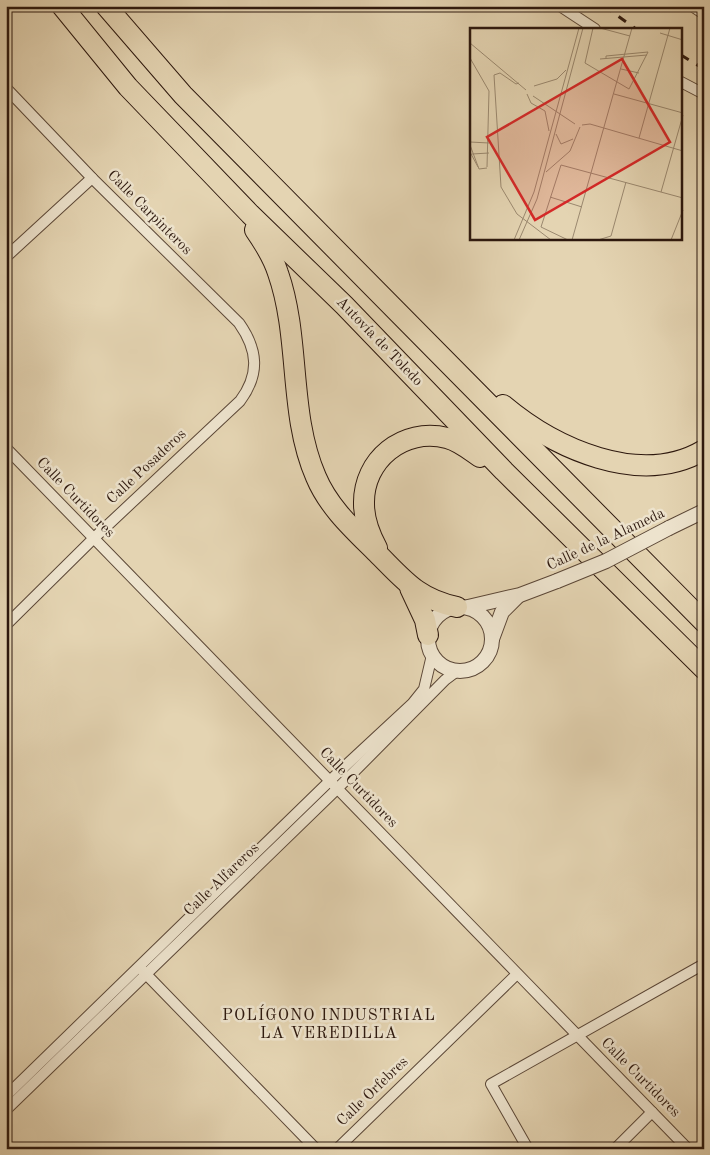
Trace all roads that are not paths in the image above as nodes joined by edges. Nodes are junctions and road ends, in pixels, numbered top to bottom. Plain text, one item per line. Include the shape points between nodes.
1 (62, 6) edge
2 (106, 6) edge
3 (560, 6) edge
4 (692, 6) edge
5 (704, 14) edge
6 (593, 28) edge
7 (682, 83) edge
8 (6, 88) edge
9 (704, 94) edge
10 (92, 178) junction
11 (250, 214) junction
12 (6, 257) edge
13 (255, 367) joint
14 (460, 377) junction
15 (6, 448) edge
16 (704, 450) edge
17 (504, 471) junction
18 (704, 511) edge
19 (94, 538) junction
20 (381, 557) junction
21 (410, 588) junction
22 (520, 595) junction
23 (462, 607) junction
24 (704, 622) edge
25 (6, 625) edge
26 (428, 635) junction
27 (492, 640) junction
28 (432, 655) junction
29 (704, 669) edge
30 (457, 671) junction
31 (329, 781) junction
32 (337, 789) junction
33 (704, 964) edge
34 (144, 971) junction
35 (517, 974) junction
36 (577, 1036) junction
37 (6, 1096) edge
38 (6, 1110) edge
39 (652, 1112) junction
40 (316, 1149) edge
41 (337, 1149) edge
42 (528, 1149) edge
43 (615, 1149) edge
44 (688, 1149) edge

1 - 11 highway, Autovía de Toledo via 128,87
2 - 14 highway via 183,95
3 - 6 street
4 - 5 street
7 - 9 street
8 - 10 street, Calle Carpinteros
10 - 12 street
10 - 13 street, Calle Carpinteros via 238,323 251,341
11 - 17 highway, Autovía de Toledo via 344,305
11 - 20 highway via 253,226 278,272 287,305 302,432 316,477 341,516
13 - 19 street, Calle Posaderos via 250,388 240,402
14 - 16 highway via 473,380 528,424 605,460 663,466 688,459
14 - 24 highway
15 - 19 street, Calle Curtidores
17 - 20 highway via 449,438 416,437 390,448 373,468 365,491 364,505 371,536
17 - 29 highway, Autovía de Toledo
18 - 22 street, Calle de la Alameda, bridge via 606,561
19 - 25 street, Calle Posaderos
19 - 31 street, Calle Curtidores
20 - 21 highway
21 - 23 highway via 428,598
21 - 26 highway via 425,620
22 - 23 street, Calle de la Alameda
22 - 27 street, Calle de la Alameda via 502,612
23 - 26 street via 446,610 437,616
23 - 27 street via 478,612 486,619
26 - 28 street
27 - 30 street via 485,660 468,670
28 - 30 street via 443,666
28 - 31 street, Calle Alfareros via 424,689 412,704
30 - 32 street, Calle Alfareros
31 - 32 street, Calle Curtidores
31 - 34 street, Calle Alfareros
32 - 34 street, Calle Alfareros
32 - 35 street, Calle Curtidores
33 - 36 street
34 - 37 street, Calle Alfareros
34 - 38 street, Calle Alfareros
34 - 40 street
35 - 36 street, Calle Curtidores
35 - 41 street, Calle Orfebres
36 - 39 street, Calle Curtidores
36 - 42 street via 491,1084
39 - 43 street
39 - 44 street, Calle Curtidores

